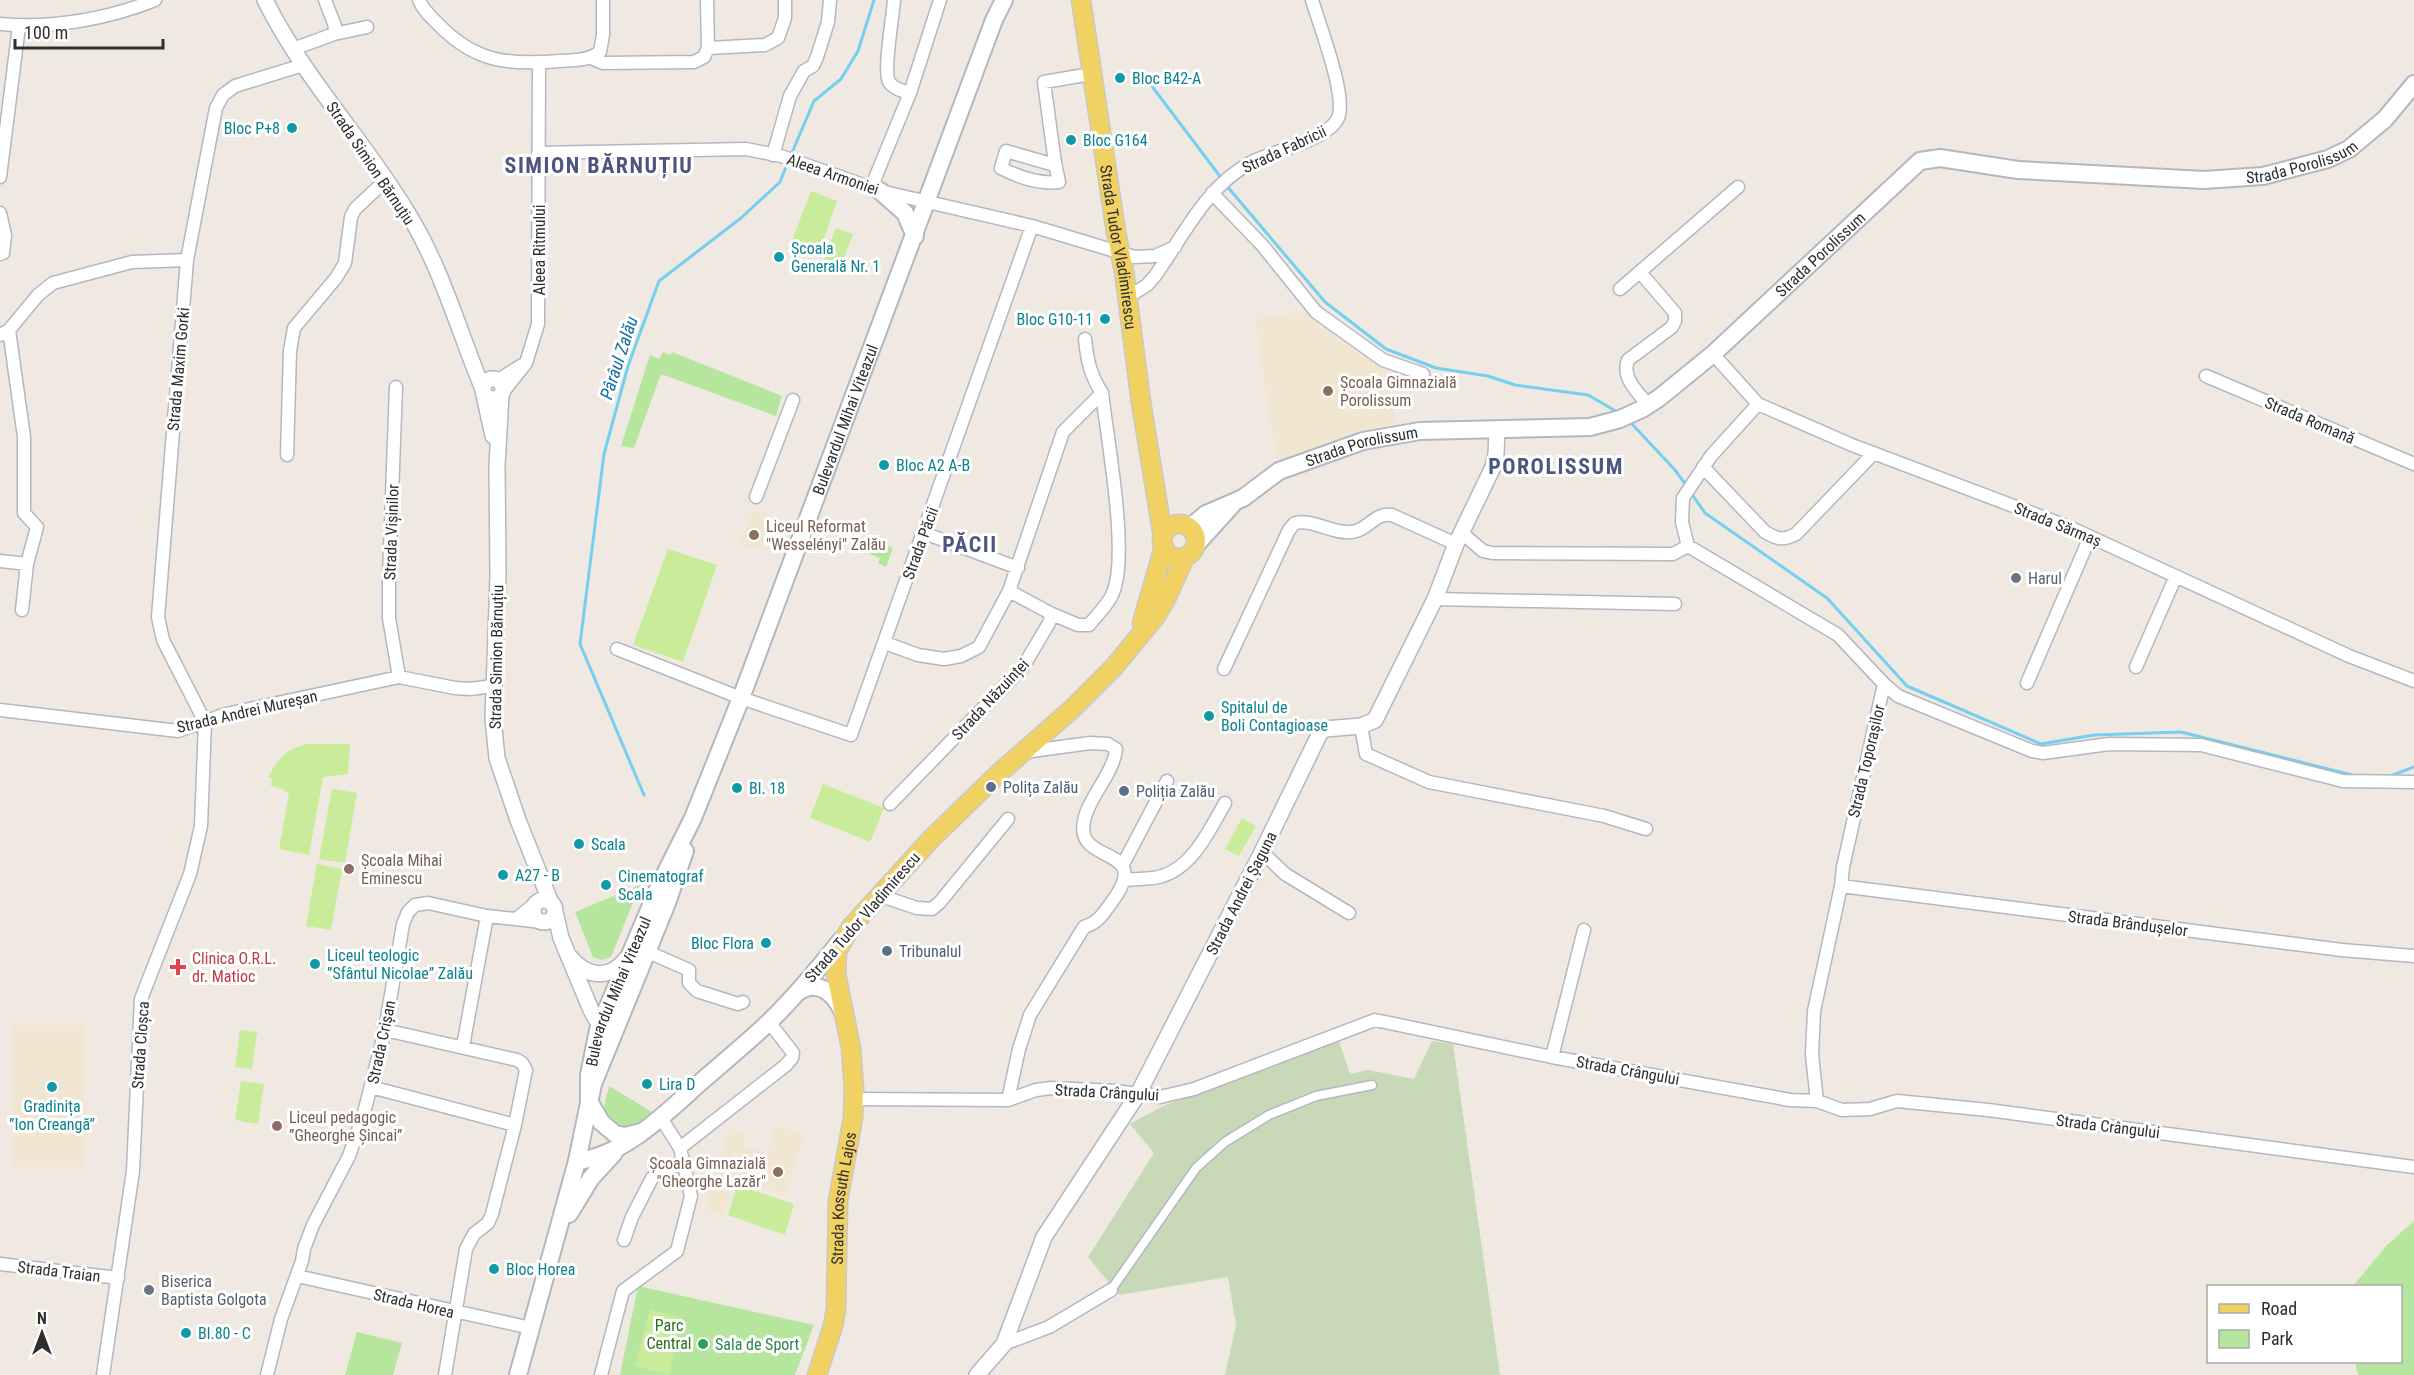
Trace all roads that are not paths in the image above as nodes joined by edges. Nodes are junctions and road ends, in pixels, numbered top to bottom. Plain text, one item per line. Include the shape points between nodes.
1 (155, 0) edge
2 (265, 0) edge
3 (325, 0) edge
4 (419, 0) edge
5 (603, 0) edge
6 (707, 0) edge
7 (785, 0) edge
8 (830, 0) edge
9 (894, 0) edge
10 (940, 0) edge
11 (998, 0) edge
12 (1004, 0) edge
13 (1081, 0) edge
14 (1312, 0) edge
15 (994, 20) junction
16 (0, 24) edge
17 (19, 26) junction
18 (367, 27) dead end
19 (334, 33) junction
20 (708, 48) junction
21 (292, 49) junction
22 (591, 58) junction
23 (539, 63) junction
24 (303, 65) junction
25 (1091, 74) junction
26 (2414, 84) edge
27 (910, 93) junction
28 (538, 153) junction
29 (777, 156) junction
30 (1054, 163) dead end
31 (0, 177) edge
32 (386, 180) junction
33 (1738, 187) dead end
34 (875, 189) junction
35 (1215, 190) junction
36 (928, 201) junction
37 (0, 213) edge
38 (1032, 226) junction
39 (915, 236) junction
40 (1175, 247) junction
41 (1120, 252) junction
42 (0, 254) edge
43 (187, 260) junction
44 (1640, 272) junction
45 (1620, 289) dead end
46 (1128, 297) junction
47 (4, 333) edge
48 (1085, 339) dead end
49 (1713, 354) junction
50 (1423, 374) dead end
51 (2206, 376) dead end
52 (396, 387) dead end
53 (494, 388) junction
54 (1102, 393) junction
55 (794, 400) dead end
56 (1758, 404) junction
57 (1648, 405) junction
58 (1497, 430) junction
59 (1874, 453) junction
60 (287, 454) dead end
61 (2414, 464) edge
62 (1703, 467) junction
63 (1158, 495) junction
64 (756, 497) dead end
65 (1233, 503) junction
66 (1186, 526) junction
67 (924, 533) junction
68 (2090, 537) junction
69 (1459, 538) junction
70 (1163, 542) junction
71 (1688, 546) junction
72 (1190, 552) junction
73 (0, 561) edge
74 (27, 564) junction
75 (1018, 568) junction
76 (2176, 576) junction
77 (1009, 591) junction
78 (1435, 599) junction
79 (1675, 604) dead end
80 (22, 610) dead end
81 (1053, 614) junction
82 (885, 643) junction
83 (1130, 648) junction
84 (617, 649) dead end
85 (2136, 667) dead end
86 (1224, 669) dead end
87 (399, 677) junction
88 (2414, 681) edge
89 (2027, 683) dead end
90 (1884, 684) junction
91 (493, 686) junction
92 (734, 695) junction
93 (0, 711) edge
94 (205, 722) junction
95 (1361, 726) junction
96 (1023, 752) junction
97 (1167, 781) dead end
98 (2414, 782) edge
99 (1225, 803) dead end
100 (890, 804) dead end
101 (693, 818) junction
102 (1008, 819) dead end
103 (1646, 829) dead end
104 (1262, 852) junction
105 (1122, 866) junction
106 (1125, 880) junction
107 (1841, 886) junction
108 (878, 895) junction
109 (545, 911) junction
110 (1349, 913) dead end
111 (487, 916) junction
112 (516, 919) junction
113 (1584, 930) dead end
114 (843, 938) junction
115 (648, 952) junction
116 (568, 954) junction
117 (630, 954) junction
118 (2414, 956) edge
119 (815, 973) junction
120 (838, 987) junction
121 (798, 992) junction
122 (743, 1002) dead end
123 (845, 1020) junction
124 (769, 1022) junction
125 (608, 1026) junction
126 (385, 1030) junction
127 (463, 1046) junction
128 (1552, 1058) junction
129 (1372, 1085) dead end
130 (371, 1088) junction
131 (1138, 1094) junction
132 (854, 1099) junction
133 (1008, 1100) junction
134 (589, 1101) junction
135 (1817, 1101) junction
136 (661, 1118) junction
137 (515, 1125) junction
138 (640, 1132) junction
139 (621, 1146) junction
140 (682, 1154) junction
141 (577, 1161) junction
142 (2414, 1167) edge
143 (624, 1240) dead end
144 (554, 1247) junction
145 (0, 1264) edge
146 (297, 1276) junction
147 (118, 1278) junction
148 (1111, 1290) joint
149 (455, 1312) junction
150 (531, 1328) junction
151 (1004, 1344) junction
152 (103, 1375) edge
153 (267, 1375) edge
154 (445, 1375) edge
155 (518, 1375) edge
156 (601, 1375) edge
157 (817, 1375) edge
158 (977, 1375) edge

1 - 17 street via 126,12
2 - 21 street, Strada Simion Bărnuțiu
3 - 19 street
4 - 23 street via 453,40 473,52 499,61
5 - 22 street via 600,52
6 - 20 street
7 - 20 street via 785,18 778,38 765,45
8 - 29 street via 817,57 790,96
9 - 27 street via 887,73 891,85
10 - 27 street
11 - 15 main road, Bulevardul Mihai Viteazul
12 - 15 main road, Bulevardul Mihai Viteazul
13 - 25 main road, Strada Tudor Vladimirescu
14 - 35 street, Strada Fabricii via 1341,100 1338,118 1333,127 1320,135 1252,161
15 - 36 main road, Bulevardul Mihai Viteazul
16 - 17 street
17 - 31 street
18 - 19 street
19 - 21 street
20 - 22 street via 704,57 694,62 603,63
21 - 24 street, Strada Simion Bărnuțiu
22 - 23 street
23 - 28 street, Aleea Ritmului
24 - 32 street, Strada Simion Bărnuțiu
24 - 43 street, Strada Maxim Gorki via 235,86 223,95 216,108
25 - 30 street via 1044,82
25 - 41 main road, Strada Tudor Vladimirescu
26 - 49 main road, Strada Porolissum via 2385,119 2349,149 2328,159 2263,176 2204,180 2018,170 1940,158 1920,161
27 - 34 street
28 - 29 street, Aleea Armoniei via 746,149
28 - 53 street, Aleea Ritmului via 539,313 535,335 526,363
29 - 34 street, Aleea Armoniei
32 - 53 street, Strada Simion Bărnuțiu via 425,245 468,354
32 - 60 street via 355,209 348,228 345,263 294,328
33 - 44 street
34 - 36 street, Aleea Armoniei
34 - 39 main road via 905,213
35 - 40 street, Strada Fabricii
35 - 50 street via 1316,312 1383,360
36 - 38 street, Aleea Armoniei
36 - 39 main road, Bulevardul Mihai Viteazul
37 - 42 street via 5,235
38 - 41 street, Aleea Armoniei
38 - 67 street, Strada Păcii
39 - 92 main road, Bulevardul Mihai Viteazul
40 - 41 street via 1144,257
40 - 46 street, Strada Fabricii via 1147,285
41 - 46 main road, Strada Tudor Vladimirescu
43 - 47 street via 132,262 53,283
43 - 94 street, Strada Maxim Gorki via 158,617 163,640
44 - 45 street
44 - 57 street via 1676,313 1672,327 1626,364 1627,376
46 - 63 main road, Strada Tudor Vladimirescu
47 - 74 street via 24,437 24,513 37,526
48 - 54 street via 1088,364
49 - 56 street, Strada Sărmaș
49 - 57 main road, Strada Porolissum
51 - 61 street, Strada Romană
52 - 87 street, Strada Vișinilor via 389,618
53 - 91 street, Strada Simion Bărnuțiu via 498,576
54 - 75 street via 1063,432
54 - 81 street via 1120,544 1117,574 1112,595 1089,625 1078,625
55 - 64 street
56 - 59 street, Strada Sărmaș
56 - 62 street
57 - 58 main road, Strada Porolissum via 1620,419 1590,427
58 - 65 main road, Strada Porolissum via 1420,431 1363,441 1279,471
58 - 69 street via 1493,467
59 - 62 street via 1787,539 1777,539 1765,532
59 - 68 street, Strada Sărmaș
62 - 71 street via 1683,498 1682,522
63 - 66 main road
63 - 70 main road, Strada Tudor Vladimirescu
65 - 66 main road, Strada Porolissum
65 - 72 main road, Strada Porolissum
66 - 70 main road via 1169,528
66 - 72 main road via 1195,536
67 - 75 street
67 - 82 street, Strada Păcii
68 - 76 street, Strada Sărmaș
68 - 89 street
69 - 71 street via 1492,553 1673,554
69 - 78 street
69 - 86 street via 1384,514 1360,531 1347,533 1295,523
70 - 72 main road via 1170,555
70 - 83 main road, Strada Tudor Vladimirescu via 1149,605
71 - 90 street, Strada Toporașilor via 1838,635
72 - 83 main road, Strada Tudor Vladimirescu via 1166,599
73 - 74 street
74 - 80 street
75 - 77 street
76 - 85 street
76 - 88 street, Strada Sărmaș via 2349,656
77 - 81 street
77 - 82 street via 979,647 961,656 944,659 918,655
78 - 79 street
78 - 95 street via 1376,720
81 - 100 street, Strada Năzuinței via 1023,667
82 - 92 street, Strada Păcii via 851,735
83 - 96 main road, Strada Tudor Vladimirescu via 1084,698
84 - 92 street
87 - 91 street, Strada Andrei Mureșan via 462,688
87 - 94 street, Strada Andrei Mureșan via 226,714
90 - 98 street via 1898,696 2032,751 2109,744 2200,745 2343,781
90 - 107 street, Strada Toporașilor
91 - 109 street, Strada Simion Bărnuțiu via 497,758 541,881
92 - 101 main road, Bulevardul Mihai Viteazul
93 - 94 street, Strada Andrei Mureșan via 178,731
94 - 147 street, Strada Cloșca via 201,826 190,874 141,999 133,1171
95 - 103 street via 1366,754 1429,782 1604,816
95 - 104 street, Strada Andrei Șaguna via 1325,729 1320,733
96 - 105 street via 1090,742 1116,749 1083,822 1084,838 1090,845
96 - 108 main road, Strada Tudor Vladimirescu
97 - 105 street
99 - 106 street via 1204,840 1179,869 1161,877
101 - 115 main road, Bulevardul Mihai Viteazul via 680,867
101 - 117 main road, Bulevardul Mihai Viteazul
102 - 108 street via 932,909
104 - 110 street via 1285,874
104 - 131 street, Strada Andrei Șaguna
105 - 106 street
106 - 133 street via 1095,924 1084,927 1030,1015
107 - 118 street, Strada Brândușelor
107 - 135 street, Strada Toporașilor via 1814,1011 1812,1055
108 - 114 main road, Strada Tudor Vladimirescu
109 - 112 street, Strada Crișan
109 - 112 street
109 - 116 street, Strada Simion Bărnuțiu
111 - 112 street, Strada Crișan
111 - 126 street, Strada Crișan via 428,903 415,905 408,912
111 - 127 street
113 - 128 street
114 - 119 main road, Strada Tudor Vladimirescu
114 - 120 main road, Strada Kossuth Lajos via 835,962
115 - 122 street via 689,970 689,983 697,991 738,1004
115 - 125 main road, Bulevardul Mihai Viteazul
116 - 117 street via 584,969 607,974 621,966
116 - 125 street, Strada Simion Bărnuțiu via 591,1010
117 - 125 main road, Bulevardul Mihai Viteazul
119 - 120 main road via 829,968
119 - 121 main road, Strada Tudor Vladimirescu
120 - 123 main road, Strada Kossuth Lajos
121 - 123 main road, Strada Kossuth Lajos via 812,986 825,989 838,1002
121 - 124 main road, Strada Tudor Vladimirescu
123 - 132 main road, Strada Kossuth Lajos
124 - 136 main road, Strada Tudor Vladimirescu
124 - 140 street via 793,1053 792,1058
125 - 134 main road, Bulevardul Mihai Viteazul via 589,1075
126 - 127 street
126 - 130 street, Strada Crișan
127 - 137 street via 522,1063 526,1070
128 - 131 street, Strada Crângului via 1375,1020 1194,1089 1160,1097
128 - 135 street, Strada Crângului via 1790,1100
129 - 148 street via 1316,1096 1269,1115 1225,1142 1196,1168
130 - 137 street
130 - 146 street, Strada Crișan via 349,1156 313,1225
131 - 133 street, Strada Crângului via 1051,1088
131 - 151 street, Strada Andrei Șaguna via 1044,1237
132 - 133 street, Strada Crângului
132 - 157 main road, Strada Kossuth Lajos via 838,1201 836,1309
134 - 138 main road via 601,1122 615,1134
134 - 141 main road, Bulevardul Mihai Viteazul
135 - 142 street, Strada Crângului via 1842,1110 1870,1109 1897,1101 1988,1110
136 - 138 main road, Strada Tudor Vladimirescu
136 - 140 street
137 - 149 street via 492,1214 466,1249
138 - 139 main road, Strada Tudor Vladimirescu
139 - 141 main road, Strada Tudor Vladimirescu
139 - 144 main road via 585,1187
140 - 143 street via 652,1178
140 - 156 street via 691,1196 677,1251 623,1291
141 - 144 main road, Bulevardul Mihai Viteazul
144 - 150 main road, Bulevardul Mihai Viteazul
145 - 147 street, Strada Traian
146 - 149 street, Strada Horea
146 - 153 street, Strada Crișan
147 - 152 street, Strada Cloșca
148 - 151 street via 1048,1326
149 - 150 street, Strada Horea
149 - 154 street
150 - 155 main road, Bulevardul Mihai Viteazul
151 - 158 street, Strada Andrei Șaguna

